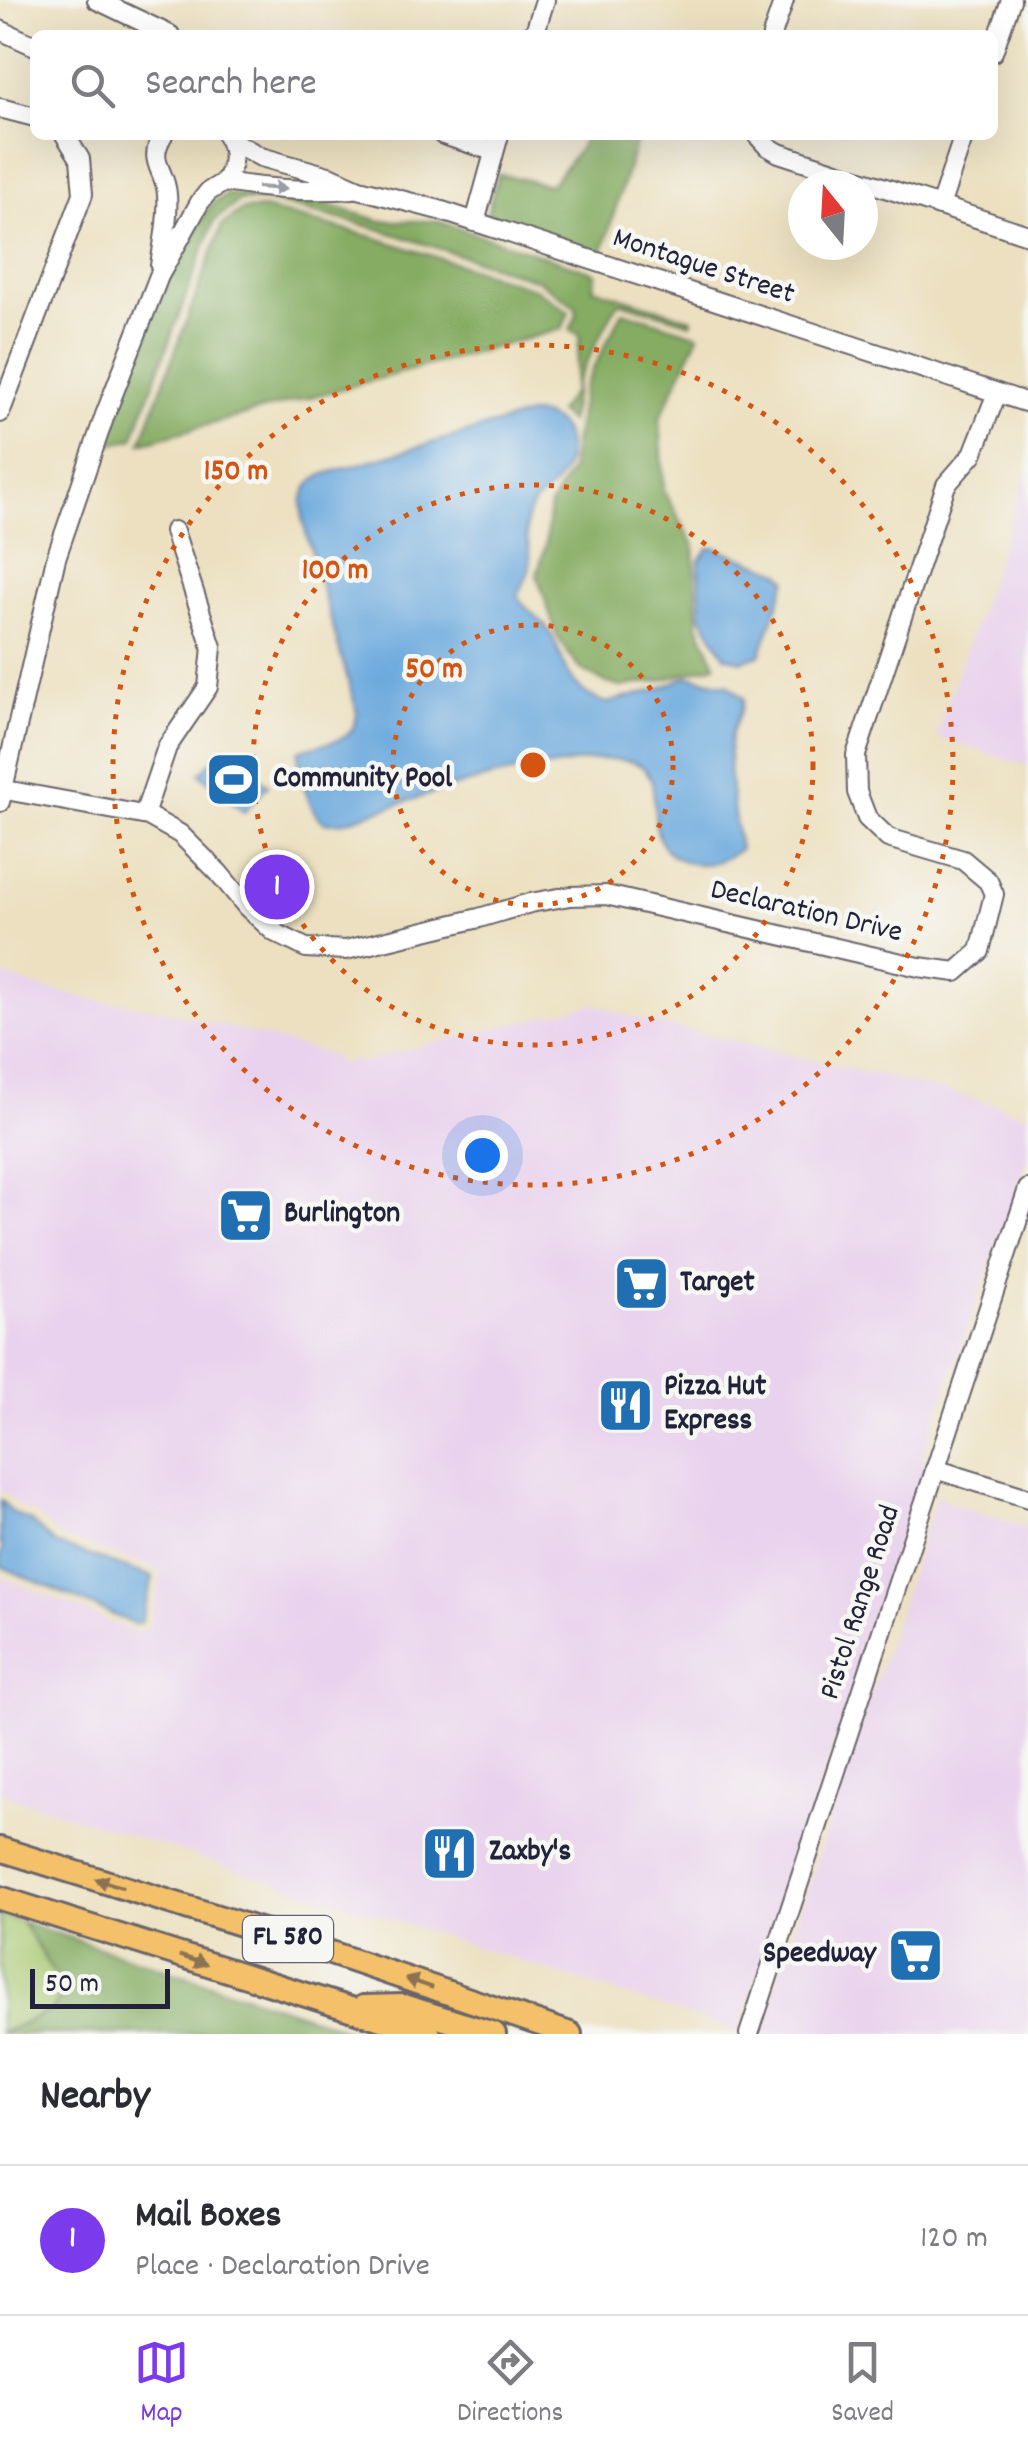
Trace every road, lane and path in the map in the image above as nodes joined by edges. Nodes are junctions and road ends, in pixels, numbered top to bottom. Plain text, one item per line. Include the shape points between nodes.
1 (97, 0) edge
2 (784, 0) edge
3 (1011, 0) edge
4 (541, 5) edge
5 (0, 30) edge
6 (160, 30) edge
7 (535, 30) edge
8 (774, 30) edge
9 (998, 38) edge
10 (30, 44) edge
11 (0, 108) edge
12 (30, 116) edge
13 (67, 140) edge
14 (147, 140) edge
15 (160, 140) edge
16 (228, 140) edge
17 (231, 140) edge
18 (761, 140) edge
19 (962, 140) edge
20 (496, 143) edge
21 (155, 156) junction
22 (224, 182) junction
23 (359, 189) junction
24 (940, 206) junction
25 (475, 222) junction
26 (1028, 235) edge
27 (159, 276) junction
28 (998, 393) junction
29 (1028, 403) edge
30 (0, 413) edge
31 (174, 531) dead end
32 (1, 791) edge
33 (144, 815) junction
34 (1028, 1189) edge
35 (935, 1469) junction
36 (1028, 1498) edge
37 (0, 1850) edge
38 (0, 1898) edge
39 (339, 2007) junction
40 (429, 2034) edge
41 (494, 2034) edge
42 (570, 2034) edge
43 (749, 2034) edge

1 - 6 street
2 - 8 street
3 - 9 street
4 - 7 street
5 - 10 street
11 - 12 street
13 - 30 street via 80,158 83,194
14 - 21 street
15 - 21 street
16 - 22 street via 233,162
17 - 23 street, Montague Street via 261,157
18 - 24 street via 779,153
19 - 24 street
20 - 25 street
21 - 27 street via 168,198
22 -> 23 street, Montague Street via 320,192
22 - 27 street via 200,202
23 - 25 street, Montague Street
24 - 26 street
25 - 28 street, Montague Street
27 - 32 street via 56,558
28 - 29 street, Montague Street
28 - 33 street, Declaration Drive via 973,454 946,485 856,755 857,792 867,818 888,838 963,860 994,894 980,952 956,972 606,895 530,903 346,950 306,948 274,932 180,834
31 - 33 street via 212,648 208,687 167,747
32 - 33 street, Declaration Drive
34 - 35 street, Pistol Range Road
35 - 36 street
35 - 43 street, Pistol Range Road
42 -> 37 main road, FL 580
38 -> 39 main road, FL 580
39 - 40 main road, FL 580
39 - 41 main road via 404,2006

